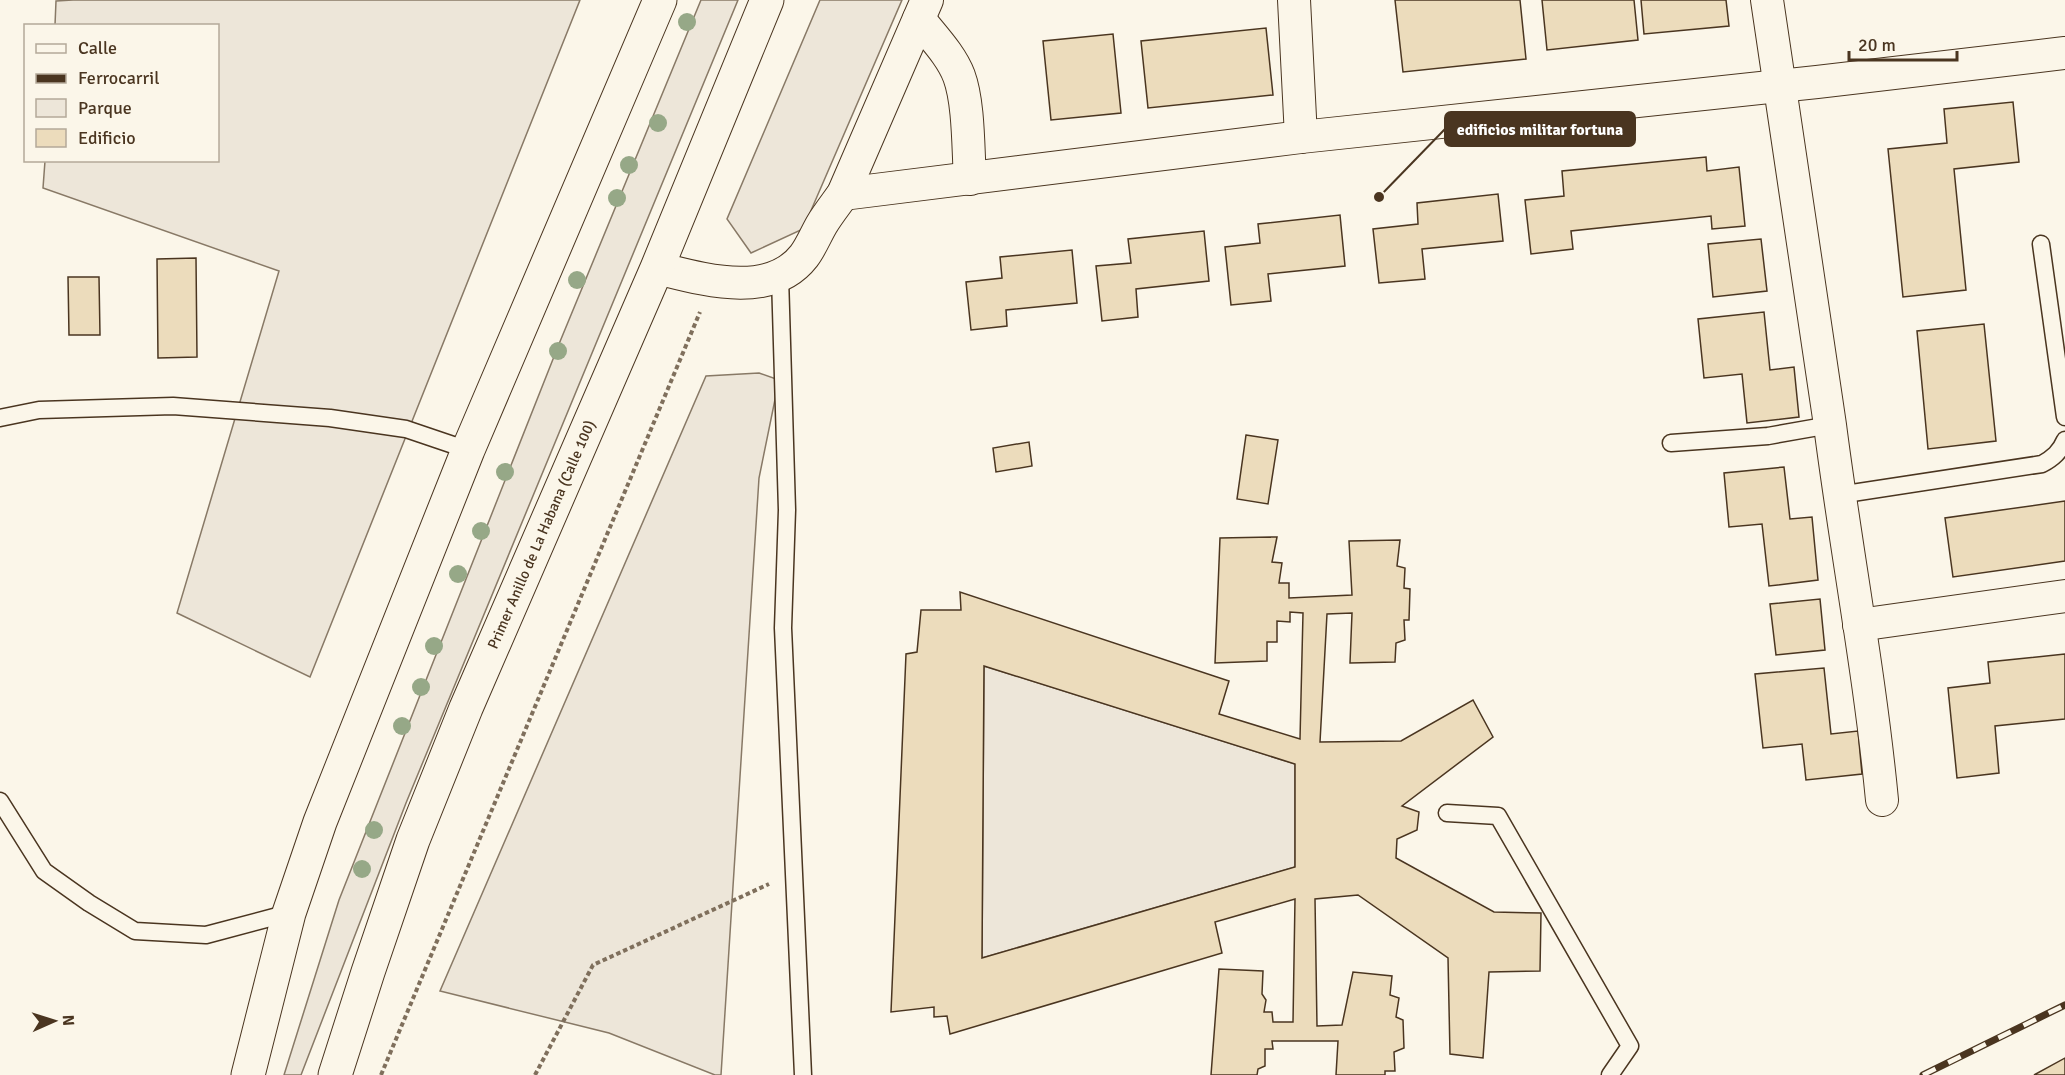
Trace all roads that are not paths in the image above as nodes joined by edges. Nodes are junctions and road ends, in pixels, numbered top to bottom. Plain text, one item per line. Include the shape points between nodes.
1 (660, 0) edge
2 (767, 0) edge
3 (1294, 0) edge
4 (1767, 0) edge
5 (923, 10) edge
6 (2065, 52) edge
7 (1779, 85) junction
8 (1301, 137) junction
9 (970, 178) junction
10 (843, 194) junction
11 (2042, 244) dead end
12 (657, 268) junction
13 (780, 277) junction
14 (2065, 417) edge
15 (0, 418) edge
16 (1830, 425) junction
17 (2065, 440) edge
18 (1671, 443) dead end
19 (468, 450) junction
20 (1839, 495) junction
21 (2065, 596) edge
22 (1859, 626) junction
23 (1882, 800) dead end
24 (0, 801) edge
25 (1447, 813) dead end
26 (290, 913) junction
27 (248, 1075) edge
28 (335, 1075) edge
29 (803, 1075) edge
30 (1610, 1075) edge

1 - 19 highway
2 - 12 highway, Primer Anillo de La Habana (Calle 100)
3 - 8 street
4 - 7 street
5 - 9 street via 960,77
5 - 10 street
6 - 7 street
7 - 8 street
7 - 16 street
8 - 9 street
9 - 10 street
10 - 13 street via 803,257
11 - 14 lane
12 - 13 street via 713,281 751,282
12 - 28 highway, Primer Anillo de La Habana (Calle 100) via 422,818
13 - 29 lane via 787,510 783,628
15 - 19 lane via 39,410 184,407 330,418 406,429
16 - 18 lane via 1768,436
16 - 20 street
17 - 20 lane via 2060,450 2042,464
19 - 26 highway via 320,822
20 - 22 street
21 - 22 street
22 - 23 street via 1876,731
24 - 26 lane via 44,871 135,932 206,935
25 - 30 lane via 1498,816 1630,1046
26 - 27 highway

